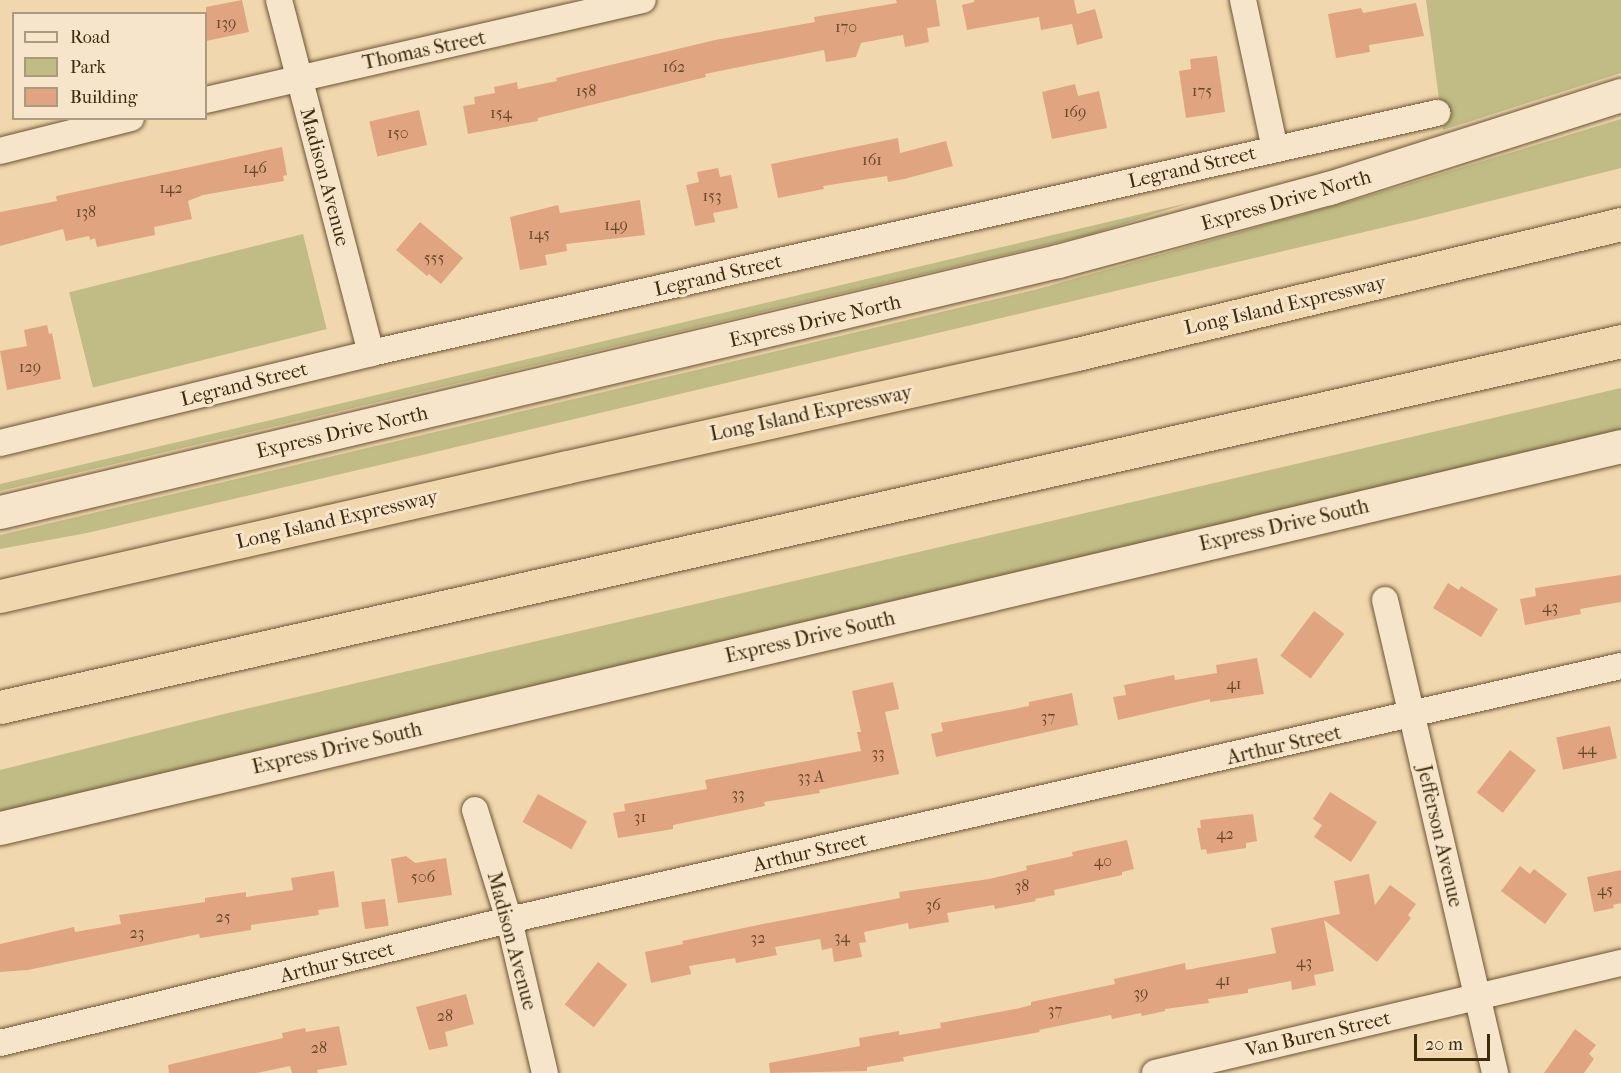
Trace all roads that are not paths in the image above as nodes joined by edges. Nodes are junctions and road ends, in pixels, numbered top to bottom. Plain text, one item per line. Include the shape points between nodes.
1 (279, 0) edge
2 (643, 0) edge
3 (1244, 0) edge
4 (299, 77) junction
5 (1621, 95) edge
6 (207, 100) edge
7 (1437, 113) dead end
8 (123, 120) edge
9 (1275, 149) junction
10 (0, 151) edge
11 (1621, 224) edge
12 (1621, 341) edge
13 (371, 353) junction
14 (0, 443) edge
15 (1621, 446) edge
16 (0, 512) edge
17 (0, 596) edge
18 (1385, 600) dead end
19 (1621, 666) edge
20 (0, 707) edge
21 (1412, 716) junction
22 (476, 810) dead end
23 (0, 828) edge
24 (509, 920) junction
25 (1621, 963) edge
26 (1477, 996) junction
27 (0, 1043) edge
28 (545, 1073) edge
29 (1155, 1073) edge
30 (1495, 1073) edge

1 - 4 street, Madison Avenue
2 - 4 street, Thomas Street
3 - 9 street
4 - 6 street, Thomas Street
4 - 13 street, Madison Avenue
5 - 16 main road, Express Drive North via 1352,182 1081,256
7 - 9 street, Legrand Street
8 - 10 street
9 - 13 street, Legrand Street
11 - 17 highway, Long Island Expressway via 1077,354
12 - 20 highway
13 - 14 street, Legrand Street
15 - 23 main road, Express Drive South
18 - 21 street, Jefferson Avenue
19 - 21 street, Arthur Street
21 - 24 street, Arthur Street
21 - 26 street, Jefferson Avenue
22 - 24 street, Madison Avenue
24 - 27 street, Arthur Street
24 - 28 street, Madison Avenue
25 - 26 street, Van Buren Street
26 - 29 street, Van Buren Street
26 - 30 street, Jefferson Avenue

